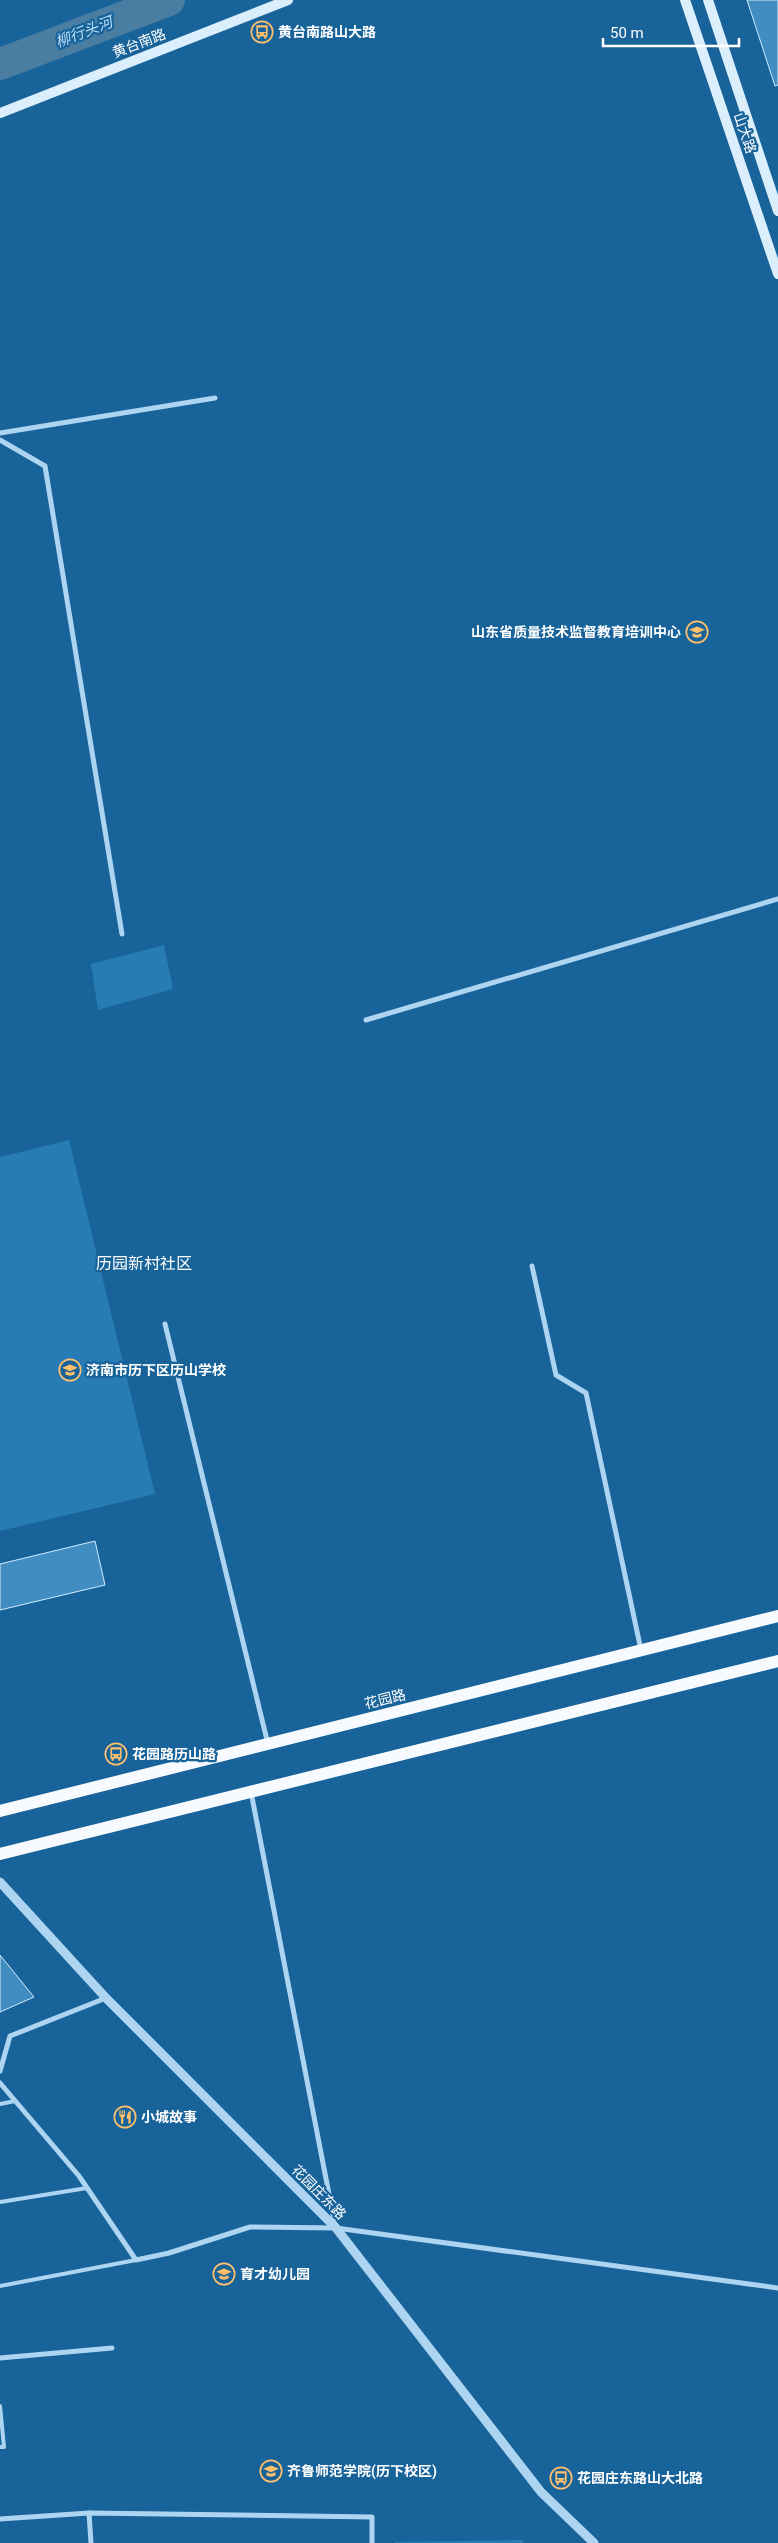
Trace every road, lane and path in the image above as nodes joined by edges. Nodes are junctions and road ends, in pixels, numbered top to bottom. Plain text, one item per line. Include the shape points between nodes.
1 (288, 0) edge
2 (685, 0) edge
3 (708, 0) edge
4 (0, 113) edge
5 (778, 211) edge
6 (778, 274) edge
7 (216, 398) dead end
8 (0, 433) edge
9 (0, 440) edge
10 (778, 899) edge
11 (122, 934) dead end
12 (366, 1020) dead end
13 (532, 1266) dead end
14 (165, 1324) dead end
15 (778, 1616) edge
16 (641, 1650) junction
17 (778, 1661) edge
18 (268, 1744) junction
19 (251, 1792) junction
20 (0, 1811) edge
21 (0, 1854) edge
22 (0, 1882) edge
23 (106, 1998) junction
24 (0, 2071) edge
25 (0, 2083) edge
26 (15, 2101) junction
27 (0, 2104) edge
28 (87, 2188) junction
29 (0, 2202) edge
30 (336, 2228) junction
31 (136, 2260) junction
32 (0, 2286) edge
33 (778, 2288) edge
34 (112, 2348) dead end
35 (0, 2358) edge
36 (0, 2406) edge
37 (0, 2447) edge
38 (89, 2513) junction
39 (0, 2519) edge
40 (91, 2543) edge
41 (372, 2543) edge
42 (594, 2543) edge

1 - 4 main road, 黄台南路
2 - 6 main road, 山大路
3 - 5 main road, 山大路
7 - 8 street
9 - 11 street via 45,466
10 - 12 street
13 - 16 street via 556,1375 586,1393
14 - 18 street
15 - 16 main road, 花园路
16 - 18 main road, 花园路
17 - 19 main road
18 - 20 main road, 花园路
19 - 21 main road
19 - 30 street
22 - 23 street, 花园庄东路
23 - 24 street via 10,2036
23 - 30 street, 花园庄东路
25 - 26 street
26 - 27 lane
26 - 28 street
28 - 29 lane
28 - 31 street
30 - 31 street via 250,2227
30 - 33 street
30 - 42 street, 花园庄东路 via 541,2492
31 - 32 lane
34 - 35 street
36 - 37 lane via 4,2447
38 - 39 street
38 - 40 street
38 - 41 street via 372,2518

